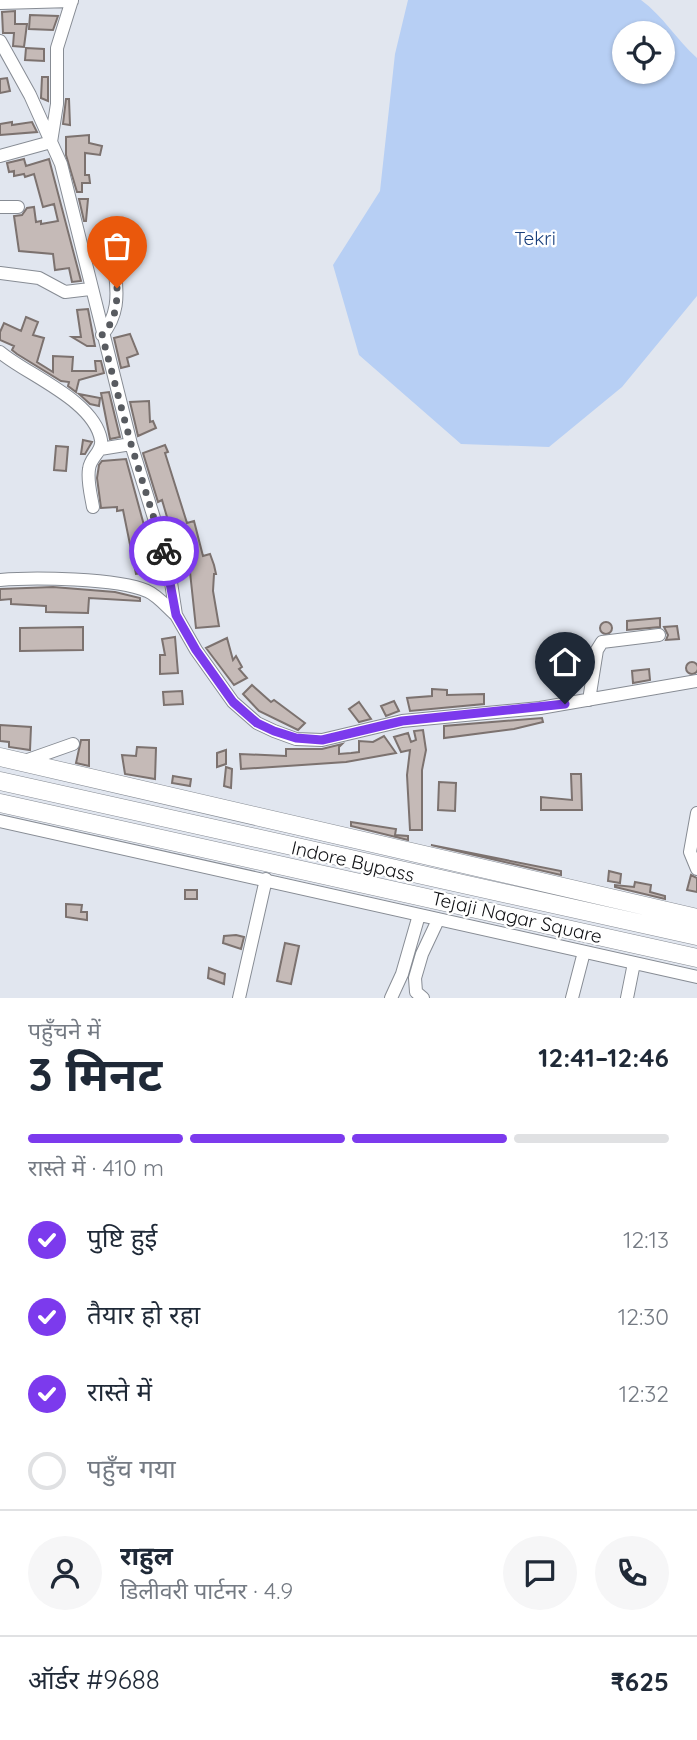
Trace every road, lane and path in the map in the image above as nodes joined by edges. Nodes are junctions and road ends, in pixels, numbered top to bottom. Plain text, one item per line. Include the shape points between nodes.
1 (72, 0) edge
2 (0, 3) edge
3 (0, 41) edge
4 (51, 142) junction
5 (0, 156) edge
6 (0, 206) edge
7 (18, 207) dead end
8 (0, 273) edge
9 (115, 273) dead end
10 (90, 289) junction
11 (102, 335) junction
12 (0, 352) edge
13 (131, 444) junction
14 (100, 449) junction
15 (93, 507) dead end
16 (0, 580) edge
17 (176, 615) junction
18 (659, 635) dead end
19 (697, 681) edge
20 (589, 700) junction
21 (73, 744) dead end
22 (0, 757) edge
23 (22, 762) junction
24 (4, 782) edge
25 (1, 809) edge
26 (697, 813) edge
27 (697, 869) edge
28 (266, 880) junction
29 (419, 915) junction
30 (697, 918) edge
31 (438, 920) junction
32 (697, 936) edge
33 (584, 952) junction
34 (697, 958) edge
35 (634, 962) junction
36 (697, 977) edge
37 (417, 996) edge
38 (239, 998) edge
39 (391, 998) edge
40 (572, 998) edge
41 (627, 998) edge

1 - 2 street
1 - 4 street via 57,48 57,104
3 - 4 street
4 - 5 street
4 - 10 street via 73,205
6 - 7 street
8 - 10 street via 39,278 65,292
9 - 11 street via 115,313
10 - 11 street
11 - 13 street
12 - 14 street via 82,409 95,426
13 - 14 street
13 - 17 street via 168,563
14 - 15 street via 89,468
16 - 17 street via 32,577 124,586 148,591
17 - 20 street via 233,702 257,723 296,738 322,740 402,721
18 - 20 street via 602,642
19 - 20 street
21 - 23 street
22 - 23 highway
23 - 30 highway
24 - 32 highway, Indore Bypass
25 - 28 street, Tejaji Nagar Square
25 - 34 highway, Indore Bypass
26 - 27 street via 690,852
28 - 29 street, Tejaji Nagar Square
28 - 38 street
29 - 31 street, Tejaji Nagar Square
29 - 39 street
31 - 33 street, Tejaji Nagar Square
31 - 37 street via 415,978
33 - 35 street, Tejaji Nagar Square
33 - 40 street
35 - 36 street, Tejaji Nagar Square
35 - 41 street

